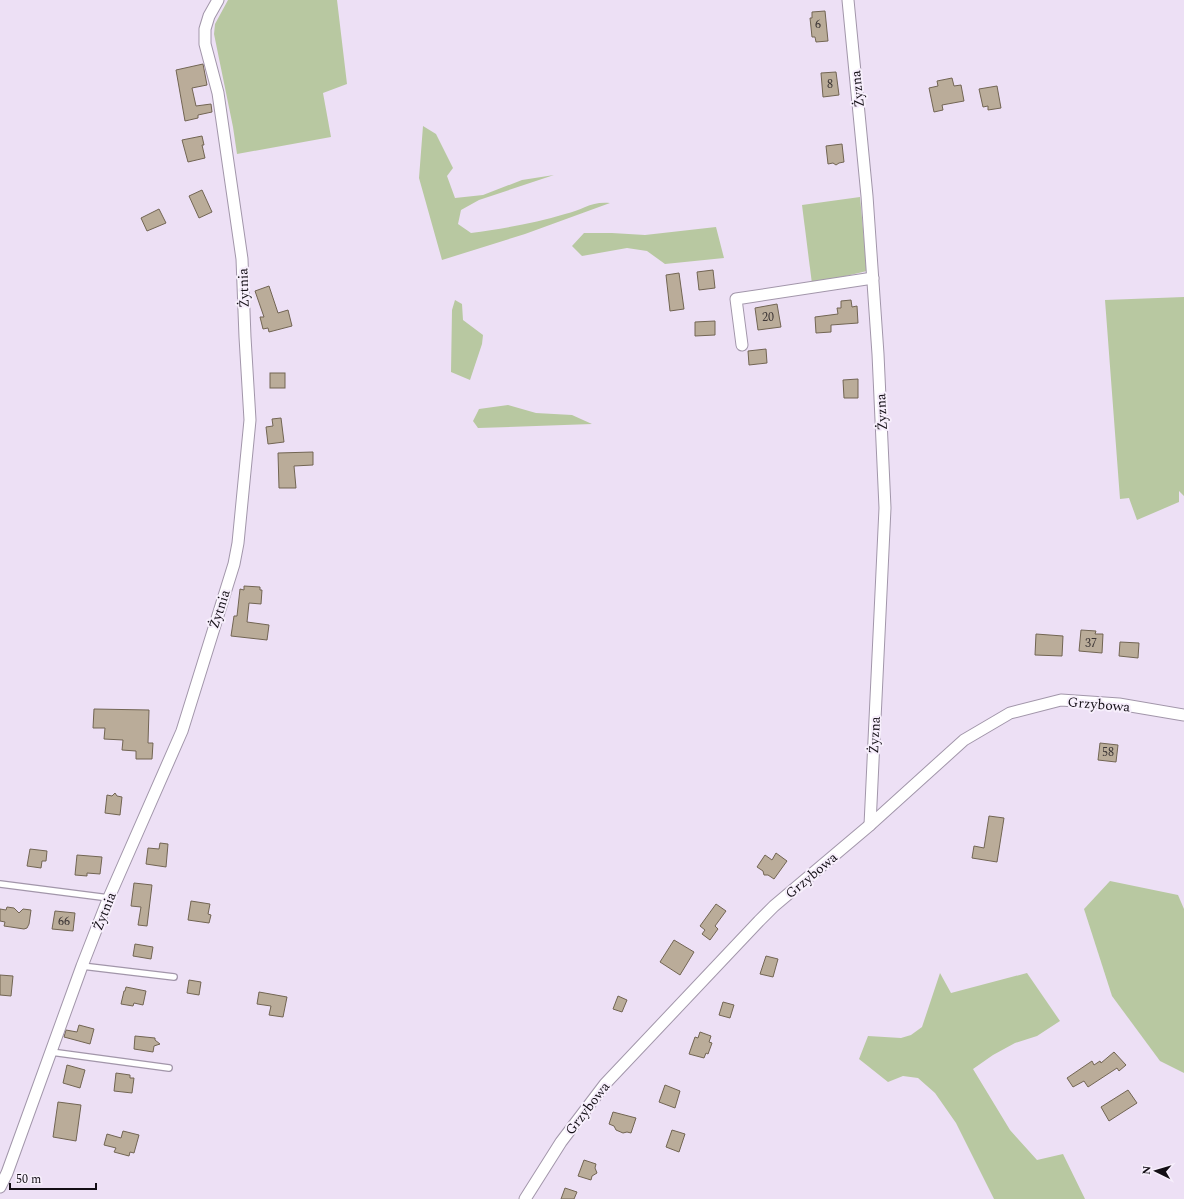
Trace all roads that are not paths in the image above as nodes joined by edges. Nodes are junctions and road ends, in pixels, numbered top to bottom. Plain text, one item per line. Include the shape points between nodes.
1 (218, 0) edge
2 (848, 0) edge
3 (873, 278) junction
4 (742, 345) dead end
5 (1184, 715) edge
6 (870, 825) junction
7 (0, 884) edge
8 (109, 898) junction
9 (82, 966) junction
10 (174, 977) dead end
11 (50, 1052) junction
12 (169, 1068) dead end
13 (0, 1186) edge
14 (525, 1199) edge

1 - 8 street, Żytnia via 205,29 205,44 218,94 242,258 250,420 238,543 234,564 182,731
2 - 3 street, Żyzna
3 - 4 street via 736,299
3 - 6 street, Żyzna via 885,508
5 - 6 street, Grzybowa via 1119,704 1061,700 1010,713 964,740
6 - 14 street, Grzybowa via 774,906 605,1084 561,1142
7 - 8 lane
8 - 9 street, Żytnia
9 - 10 lane
9 - 11 street, Żytnia
11 - 12 lane
11 - 13 street, Żytnia via 7,1173

